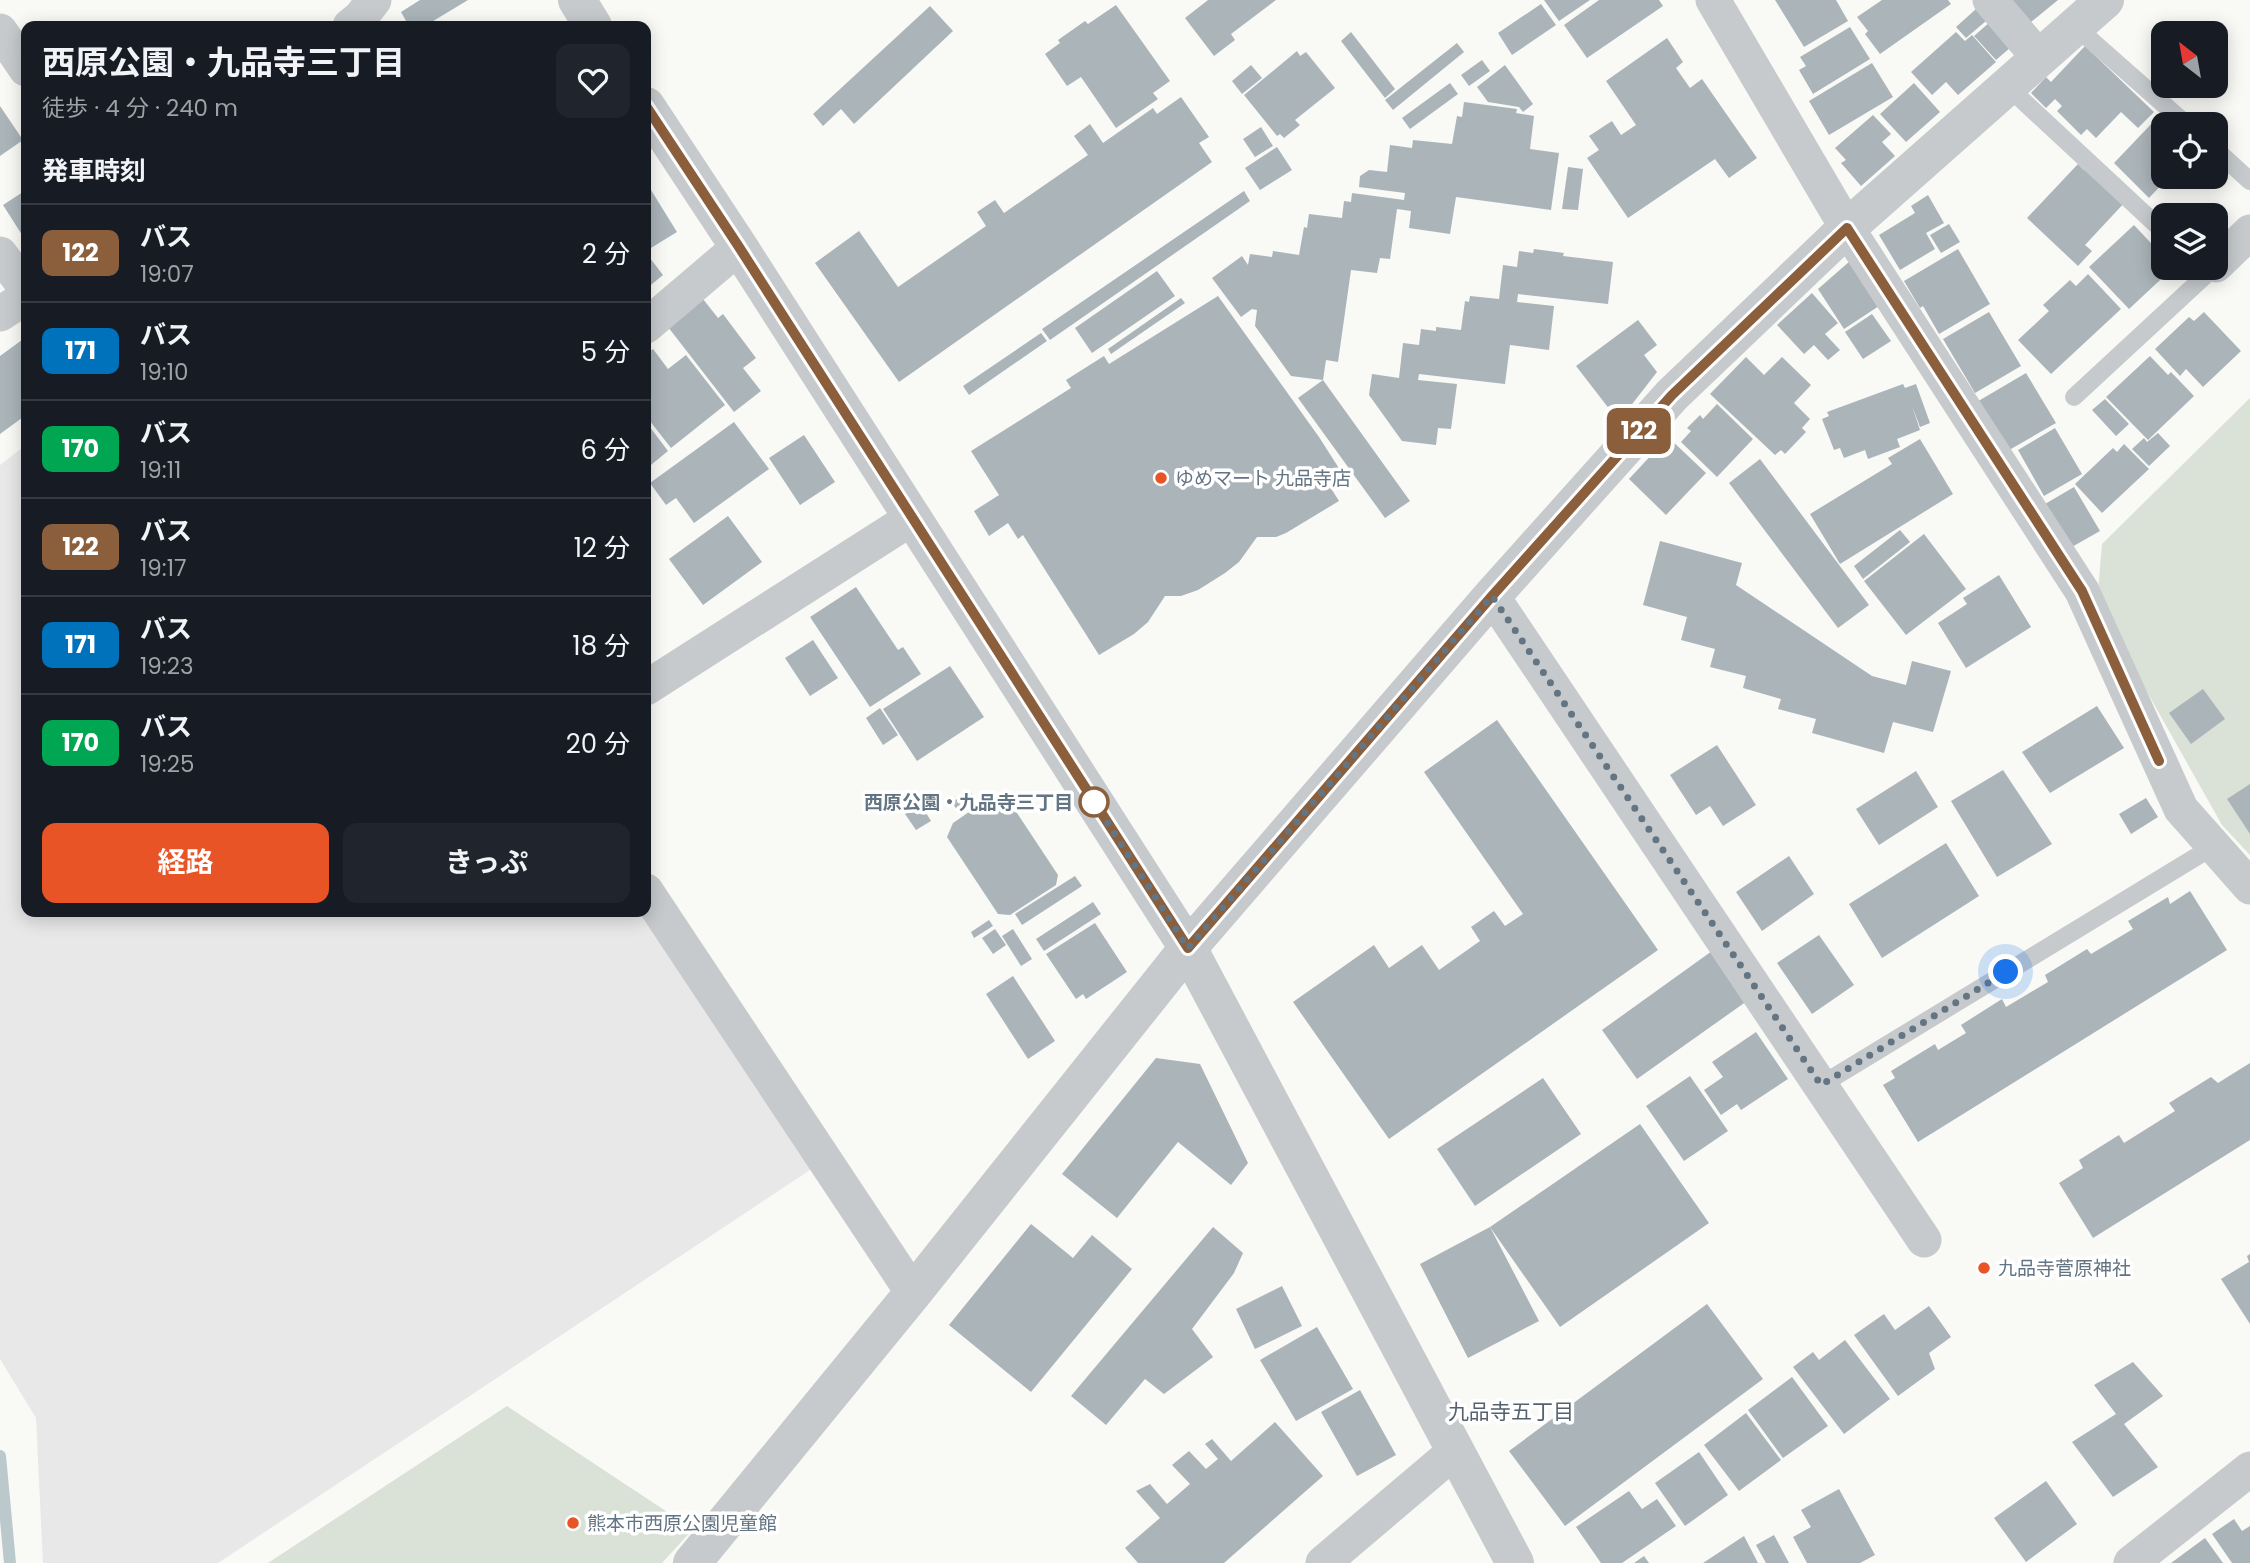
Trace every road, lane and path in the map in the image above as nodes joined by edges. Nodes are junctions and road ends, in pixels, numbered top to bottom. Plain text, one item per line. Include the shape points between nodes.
1 (374, 0) edge
2 (577, 0) edge
3 (1713, 0) edge
4 (1990, 0) edge
5 (2105, 0) edge
6 (356, 21) edge
7 (590, 21) edge
8 (2076, 27) junction
9 (0, 31) edge
10 (2040, 59) junction
11 (21, 62) edge
12 (2008, 87) junction
13 (2172, 112) edge
14 (651, 114) edge
15 (2228, 161) edge
16 (2250, 181) edge
17 (2151, 220) edge
18 (1847, 228) junction
19 (2250, 232) edge
20 (739, 247) junction
21 (2228, 252) edge
22 (0, 254) edge
23 (2197, 280) edge
24 (21, 281) edge
25 (21, 300) edge
26 (0, 314) edge
27 (651, 322) edge
28 (2074, 397) dead end
29 (912, 518) junction
30 (1492, 596) junction
31 (651, 685) edge
32 (2214, 846) junction
33 (2250, 887) edge
34 (651, 899) edge
35 (1188, 948) junction
36 (1821, 1085) junction
37 (1924, 1240) dead end
38 (913, 1293) junction
39 (1455, 1451) junction
40 (2250, 1469) edge
41 (692, 1563) edge
42 (1323, 1563) edge
43 (1515, 1563) edge
44 (2131, 1563) edge

1 - 6 street
2 - 7 street
3 - 18 street
4 - 10 street
5 - 8 street
8 - 10 street
8 - 13 lane
9 - 11 street
10 - 12 street
12 - 17 lane
12 - 18 street
14 - 20 street
15 - 16 lane
18 - 30 street via 1672,395
18 - 32 street via 2082,591 2180,809
19 - 21 street
20 - 27 street
20 - 29 street
22 - 24 street
23 - 28 lane
25 - 26 street
29 - 31 street
29 - 35 street
30 - 35 street
30 - 36 street
32 - 33 street
32 - 36 lane
34 - 38 street
35 - 38 street
35 - 39 street
36 - 37 street
38 - 41 street
39 - 42 street
39 - 43 street
40 - 44 street

